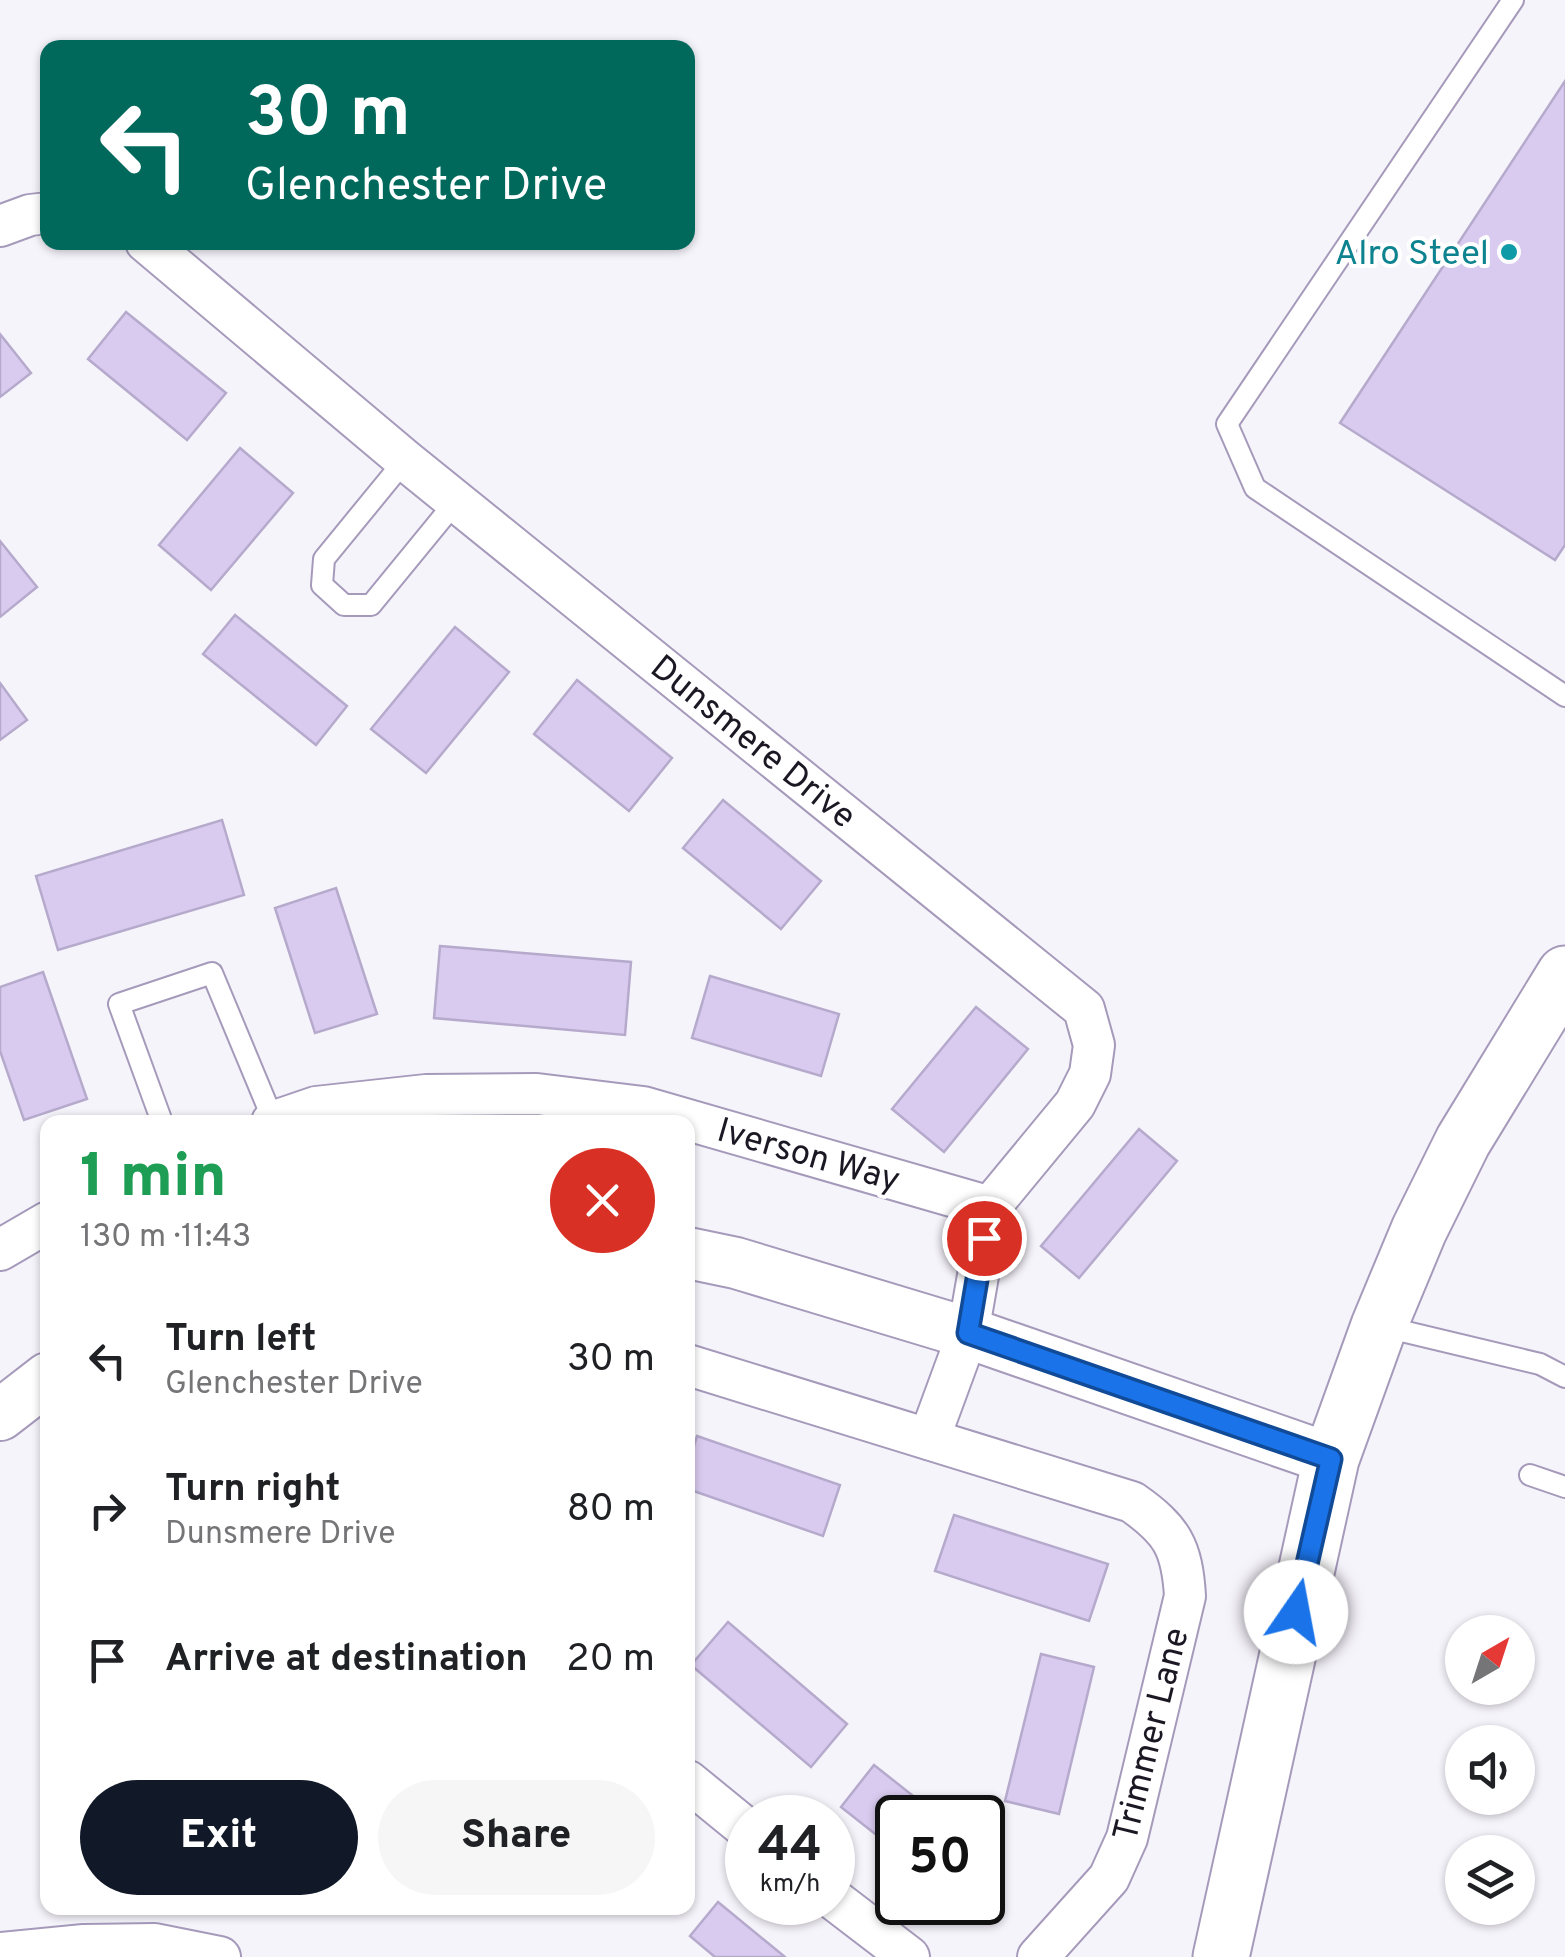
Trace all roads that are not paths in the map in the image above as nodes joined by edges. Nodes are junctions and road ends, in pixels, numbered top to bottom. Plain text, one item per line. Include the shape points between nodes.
1 (1513, 0) edge
2 (40, 214) edge
3 (0, 226) edge
4 (156, 250) edge
5 (405, 460) junction
6 (456, 500) junction
7 (1565, 696) edge
8 (1565, 974) edge
9 (159, 1115) edge
10 (270, 1115) edge
11 (293, 1115) edge
12 (672, 1115) edge
13 (695, 1122) edge
14 (990, 1207) junction
15 (40, 1227) edge
16 (0, 1250) edge
17 (695, 1254) edge
18 (1378, 1326) junction
19 (968, 1333) junction
20 (695, 1367) edge
21 (1565, 1377) edge
22 (40, 1384) edge
23 (0, 1415) edge
24 (928, 1439) junction
25 (1331, 1459) junction
26 (1530, 1475) dead end
27 (1565, 1487) edge
28 (695, 1787) edge
29 (725, 1811) edge
30 (855, 1916) edge
31 (0, 1954) edge
32 (220, 1957) edge
33 (909, 1957) edge
34 (1038, 1957) edge
35 (1221, 1957) edge

1 - 7 lane via 1227,424 1255,488
2 - 3 street
4 - 5 street, Dunsmere Drive
5 - 6 street, Dunsmere Drive
5 - 6 lane via 324,559 322,585 344,606 372,605
6 - 14 street, Dunsmere Drive via 1084,1009 1094,1044 1090,1074 1075,1104
8 - 18 main road via 1463,1141
9 - 10 lane via 119,1004 212,973
11 - 12 street, Iverson Way via 426,1095 538,1094
13 - 14 street, Iverson Way
14 - 19 street, Dunsmere Drive
15 - 16 street
17 - 19 street
18 - 21 lane via 1540,1364
18 - 25 main road
19 - 24 street, Dunsmere Drive
19 - 25 street
20 - 24 street
22 - 23 street
24 - 34 street, Trimmer Lane via 1132,1502 1162,1523 1183,1562 1185,1596 1126,1838 1109,1878
25 - 35 main road
26 - 27 lane
28 - 29 street
30 - 33 street
31 - 32 street via 156,1944

